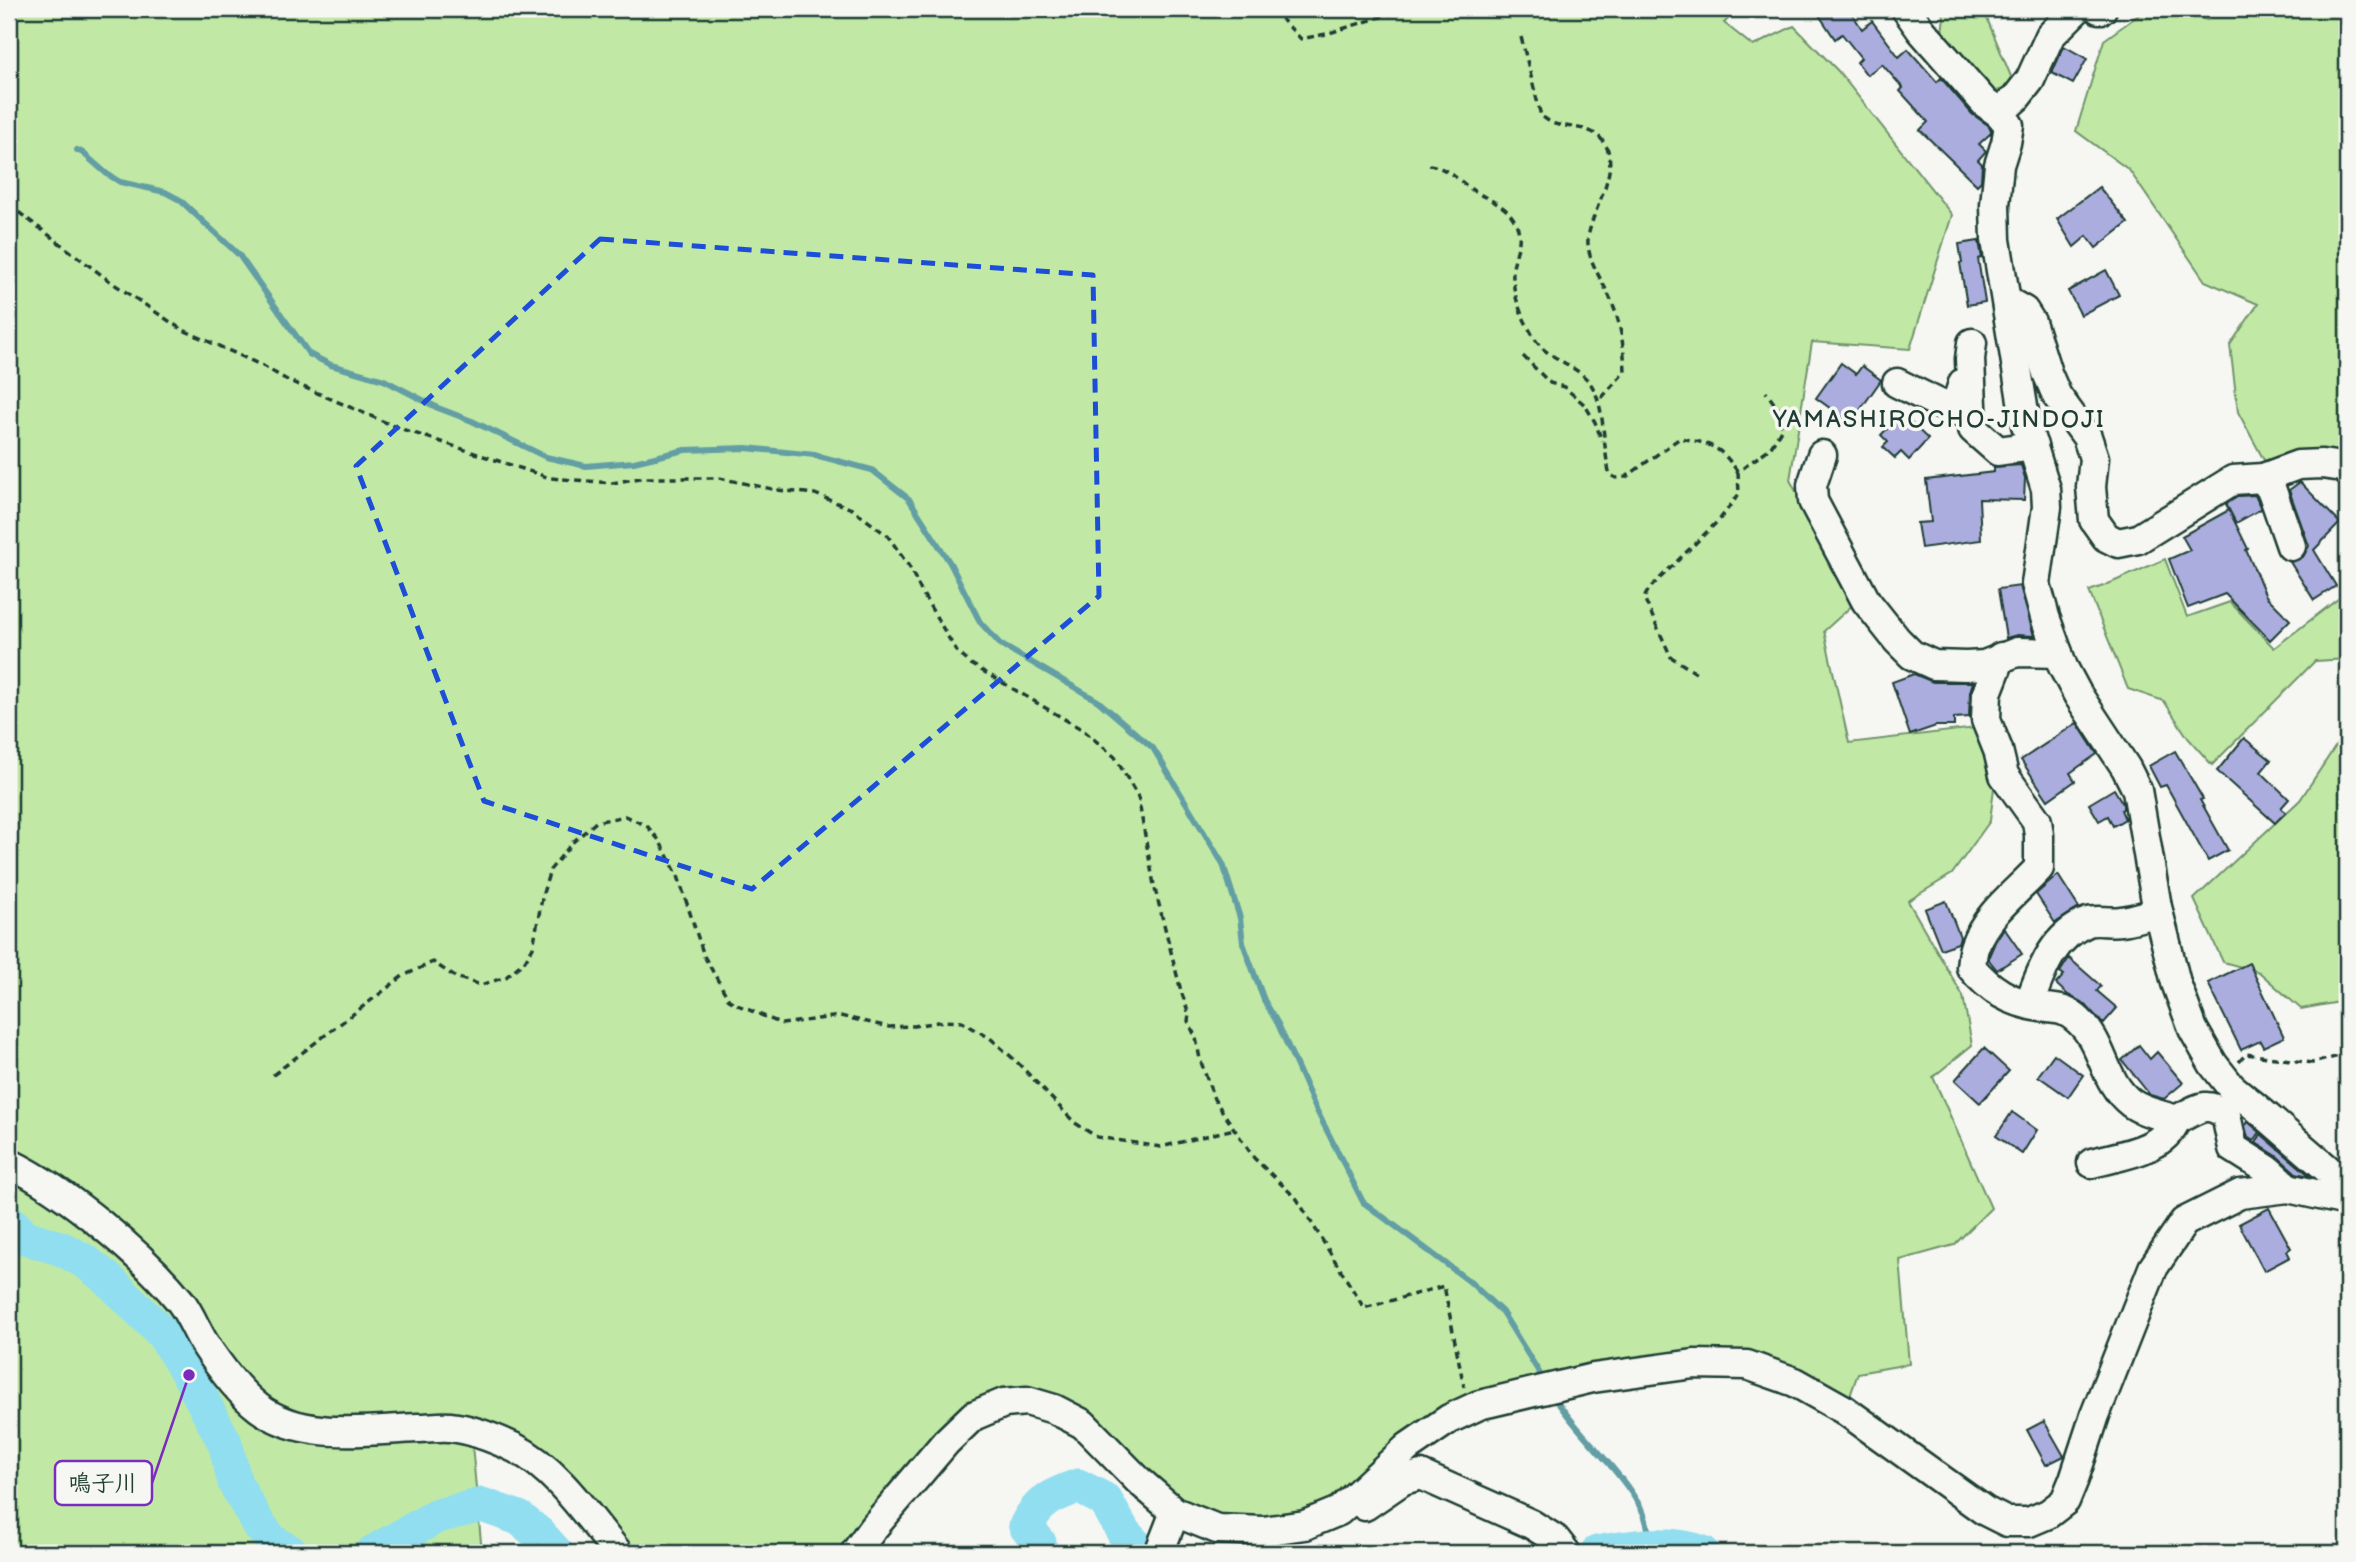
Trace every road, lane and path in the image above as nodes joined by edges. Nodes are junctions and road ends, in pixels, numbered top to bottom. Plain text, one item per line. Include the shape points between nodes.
1 (1272, 9) edge
2 (1406, 9) edge
3 (1906, 9) edge
4 (2077, 9) edge
5 (1521, 37) dead end
6 (1998, 113) junction
7 (1429, 165) dead end
8 (9, 205) edge
9 (2008, 302) junction
10 (1972, 343) dead end
11 (1523, 356) dead end
12 (1971, 380) junction
13 (1898, 383) dead end
14 (1766, 392) dead end
15 (1599, 401) junction
16 (2033, 446) junction
17 (1604, 447) junction
18 (1822, 455) dead end
19 (2347, 471) edge
20 (1738, 472) junction
21 (2263, 478) junction
22 (2291, 546) dead end
23 (2058, 653) junction
24 (2001, 657) junction
25 (1696, 674) dead end
26 (2158, 912) junction
27 (2029, 1004) junction
28 (2347, 1054) edge
29 (273, 1075) dead end
30 (2224, 1078) junction
31 (2176, 1120) junction
32 (1234, 1129) junction
33 (9, 1163) edge
34 (2092, 1163) dead end
35 (2347, 1186) edge
36 (2288, 1188) junction
37 (2347, 1201) edge
38 (1468, 1409) junction
39 (1339, 1511) junction
40 (1175, 1512) junction
41 (537, 1545) dead end
42 (543, 1553) edge
43 (618, 1553) edge
44 (855, 1553) edge
45 (1159, 1553) edge
46 (1566, 1553) edge

1 - 2 path via 1301,39
3 - 6 street
4 - 6 street via 2050,36 2017,98
5 - 15 path via 1541,116 1553,124 1593,132 1605,143 1607,180 1587,243 1613,304 1625,371
6 - 9 street via 2009,125 1998,165 1995,205
7 - 15 path via 1440,166 1513,218 1520,246 1513,268 1514,294 1523,318 1541,347 1591,384
8 - 32 path via 181,329 396,427 550,478 612,482 719,478 815,494 852,509 888,536 957,652 1083,730 1121,767 1138,797 1154,885 1188,1021 1214,1099
9 - 16 street
9 - 21 street via 2024,311 2031,322 2057,396 2087,437 2094,458 2094,520 2106,537 2118,543 2138,539 2233,480
10 - 12 street
11 - 17 path via 1550,383 1564,387 1585,405
12 - 13 street via 1963,383 1954,411
12 - 16 street via 1973,429 1998,451
14 - 20 path via 1779,410 1782,428 1770,448
15 - 17 path
16 - 23 street via 2047,506 2036,584
17 - 20 path via 1610,475 1616,478 1626,477 1680,439 1710,443
18 - 24 street via 1812,485 1813,501 1866,601 1897,640 1912,655 1934,665 1984,665
19 - 21 street via 2322,464 2298,465
20 - 25 path via 1739,494 1644,597 1671,657
21 - 22 street
23 - 24 street via 2017,652
23 - 26 street via 2078,695 2137,790
24 - 27 street via 1987,693 1986,720 2004,775 2037,821 2039,868 1990,921 1975,945 1971,967 1984,984
26 - 27 street via 2089,922 2074,931 2054,947
26 - 30 street via 2193,1030
27 - 31 street via 2058,1007 2079,1021 2093,1038 2115,1090 2133,1105
28 - 30 path via 2312,1063 2246,1054
29 - 32 path via 403,976 433,962 455,977 481,985 506,977 533,947 550,870 596,822 625,816 647,826 659,840 678,876 704,956 729,1000 740,1006 782,1024 840,1016 890,1027 962,1022 990,1038 1075,1123 1097,1137 1161,1147
30 - 35 street
31 - 34 street via 2172,1131 2151,1146
31 - 36 street via 2204,1106 2216,1108 2226,1115 2233,1148
32 - 38 path via 1254,1158 1297,1199 1364,1308 1444,1286
33 - 43 street via 78,1208 143,1260 182,1304 226,1374 259,1408 290,1425 326,1431 450,1427 516,1449 545,1467
36 - 37 street
36 - 38 street via 2240,1194 2184,1223 2153,1268 2065,1501 2029,1522 2007,1522 1985,1511 1843,1409 1796,1382 1747,1365 1694,1364 1593,1378
38 - 39 street via 1408,1447
39 - 40 street via 1306,1525 1263,1531 1217,1529
39 - 46 street via 1351,1515 1403,1480 1421,1475 1531,1524 1555,1539
40 - 44 street via 1083,1424 1027,1401 1004,1403 973,1416 947,1442
40 - 45 street
41 - 42 path

